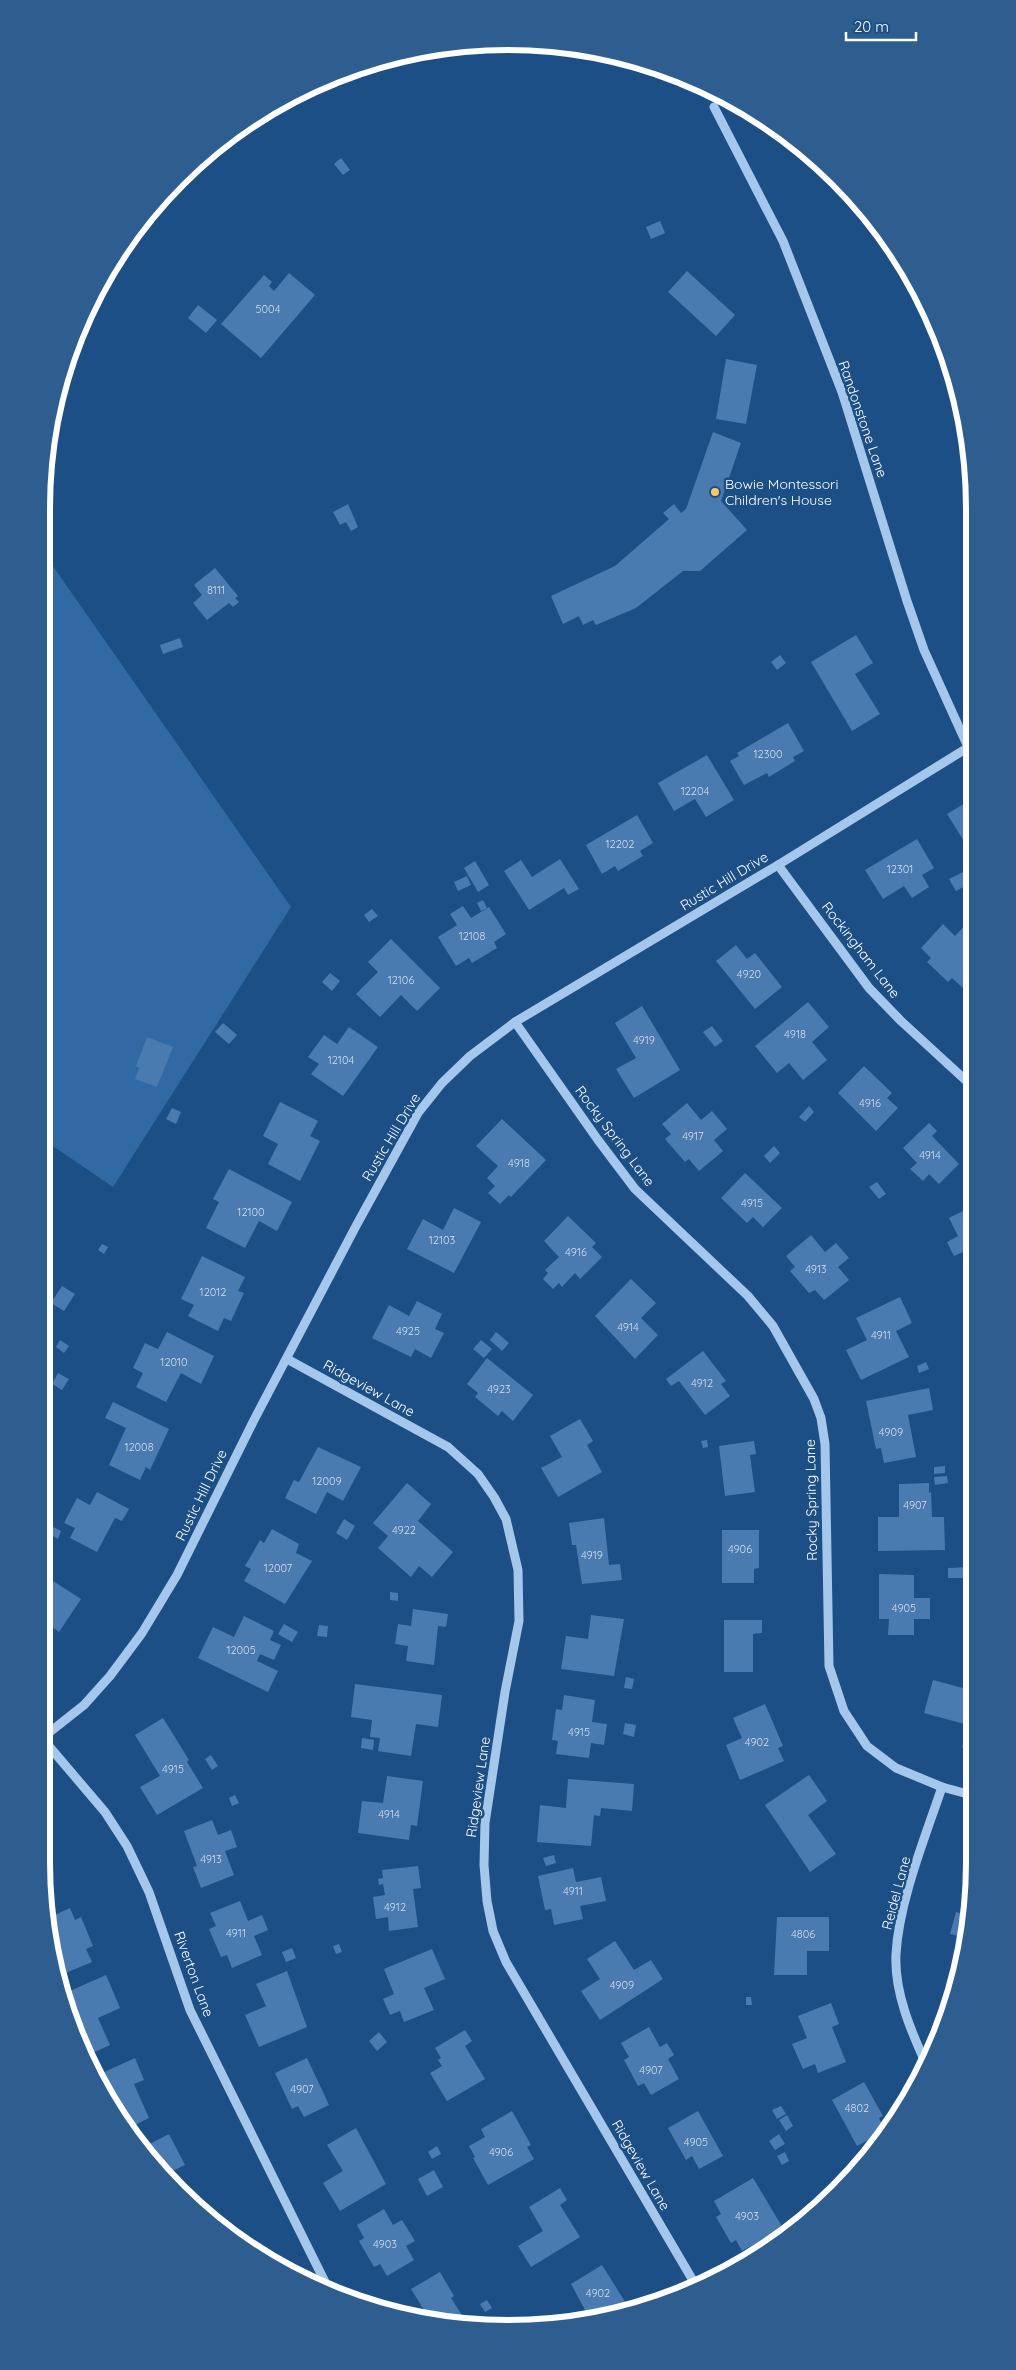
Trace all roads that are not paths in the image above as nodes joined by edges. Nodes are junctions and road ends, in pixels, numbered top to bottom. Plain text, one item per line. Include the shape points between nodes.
1 (714, 107) dead end
2 (966, 738) edge
3 (966, 748) edge
4 (778, 865) junction
5 (515, 1022) junction
6 (966, 1082) edge
7 (287, 1359) junction
8 (50, 1733) edge
9 (50, 1748) edge
10 (942, 1787) junction
11 (966, 1794) edge
12 (923, 2056) edge
13 (325, 2281) edge
14 (693, 2281) edge

1 - 2 street, Randonstone Lane via 783,241 842,392 912,618
3 - 4 street, Rustic Hill Drive
4 - 5 street, Rustic Hill Drive
4 - 6 street, Rockingham Lane via 869,988
5 - 7 street, Rustic Hill Drive via 463,1062 418,1113
5 - 10 street, Rocky Spring Lane via 635,1189 748,1296 773,1326 793,1360 821,1418 825,1444 826,1627 833,1684 844,1711 867,1746 896,1768
7 - 8 street, Rustic Hill Drive via 177,1575 142,1633 84,1705
7 - 14 street, Ridgeview Lane via 448,1448 478,1474 506,1519 518,1570 520,1604 485,1823 484,1865 493,1931 506,1962
9 - 13 street, Riverton Lane via 105,1812 127,1846 152,1900 190,2010
10 - 11 street, Rocky Spring Lane
10 - 12 street, Reidel Lane via 903,1908 896,1955 899,1989

